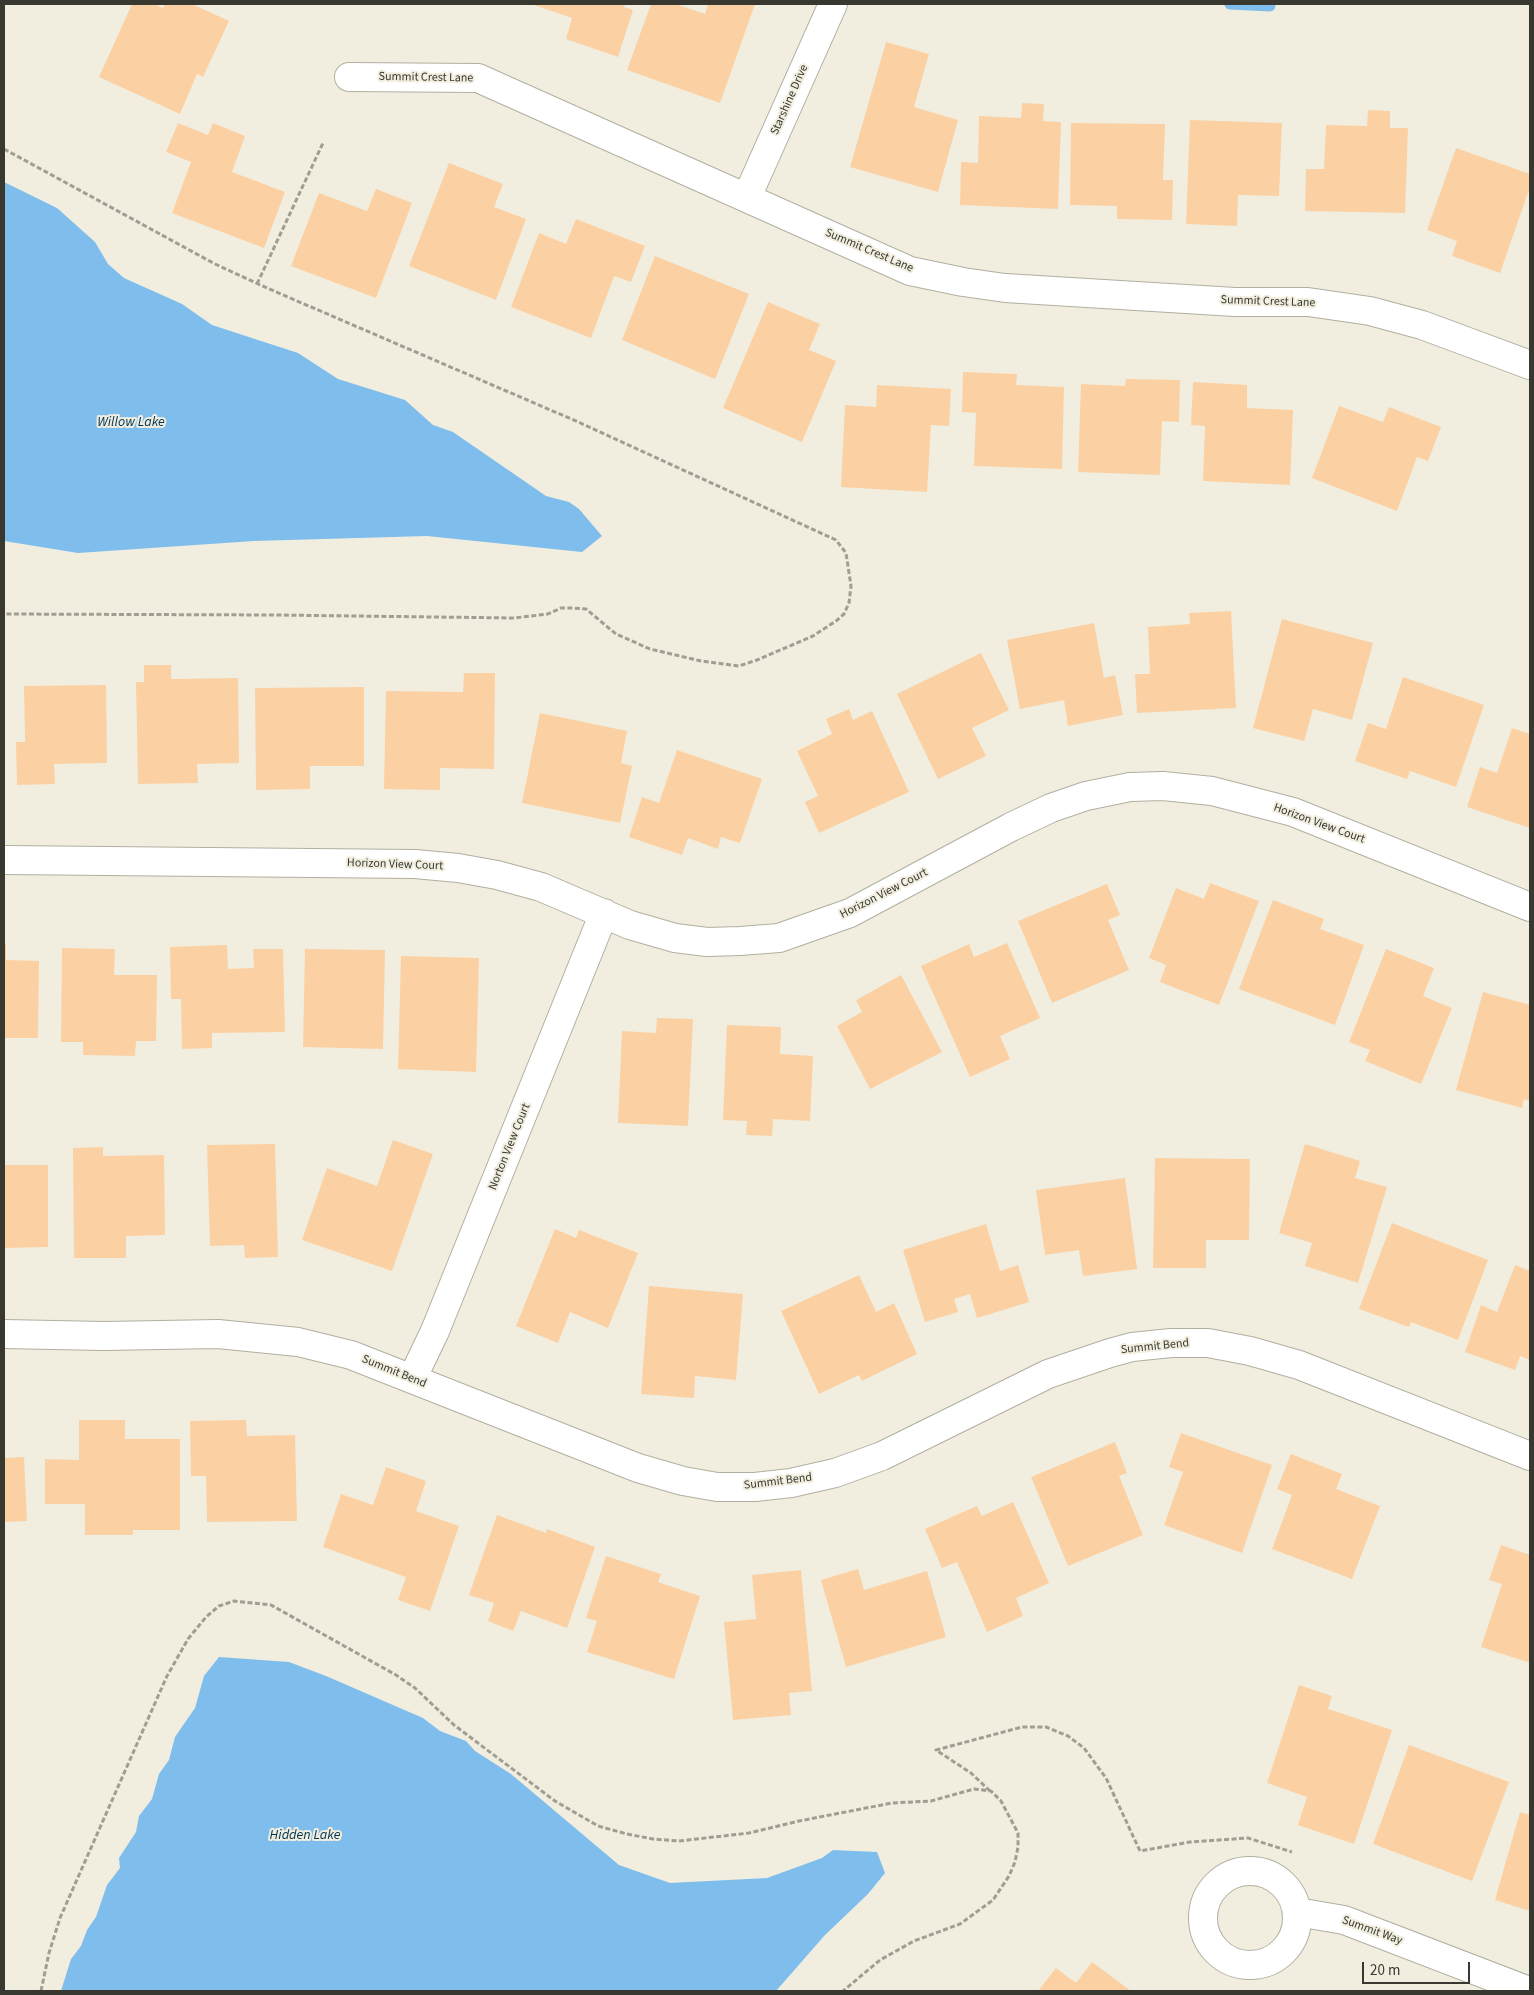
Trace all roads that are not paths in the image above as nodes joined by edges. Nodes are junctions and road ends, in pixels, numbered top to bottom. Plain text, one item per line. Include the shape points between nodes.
1 (833, 4) edge
2 (349, 77) dead end
3 (747, 197) junction
4 (1530, 365) edge
5 (4, 860) edge
6 (1530, 907) edge
7 (604, 913) junction
8 (4, 1334) edge
9 (412, 1379) junction
10 (1530, 1456) edge
11 (1296, 1912) dead end
12 (1529, 1991) edge

1 - 3 street, Starshine Drive
2 - 3 street, Summit Crest Lane via 478,78
3 - 4 street, Summit Crest Lane via 910,271 1005,288 1235,302 1317,303 1370,311 1422,325
5 - 7 street, Horizon View Court via 415,864 458,868 515,880
6 - 7 street, Horizon View Court via 1293,812 1212,790 1163,786 1130,787 1086,796 1051,808 850,913 779,938 707,942 675,938 630,925
7 - 9 street, Norton View Court via 435,1331
8 - 9 street, Summit Bend via 218,1334 298,1342 351,1355
9 - 10 street, Summit Bend via 638,1468 717,1487 755,1487 836,1473 882,1456 1048,1374 1110,1353 1161,1344 1208,1344 1250,1351 1300,1365
11 - 12 street, Summit Way via 1344,1920

